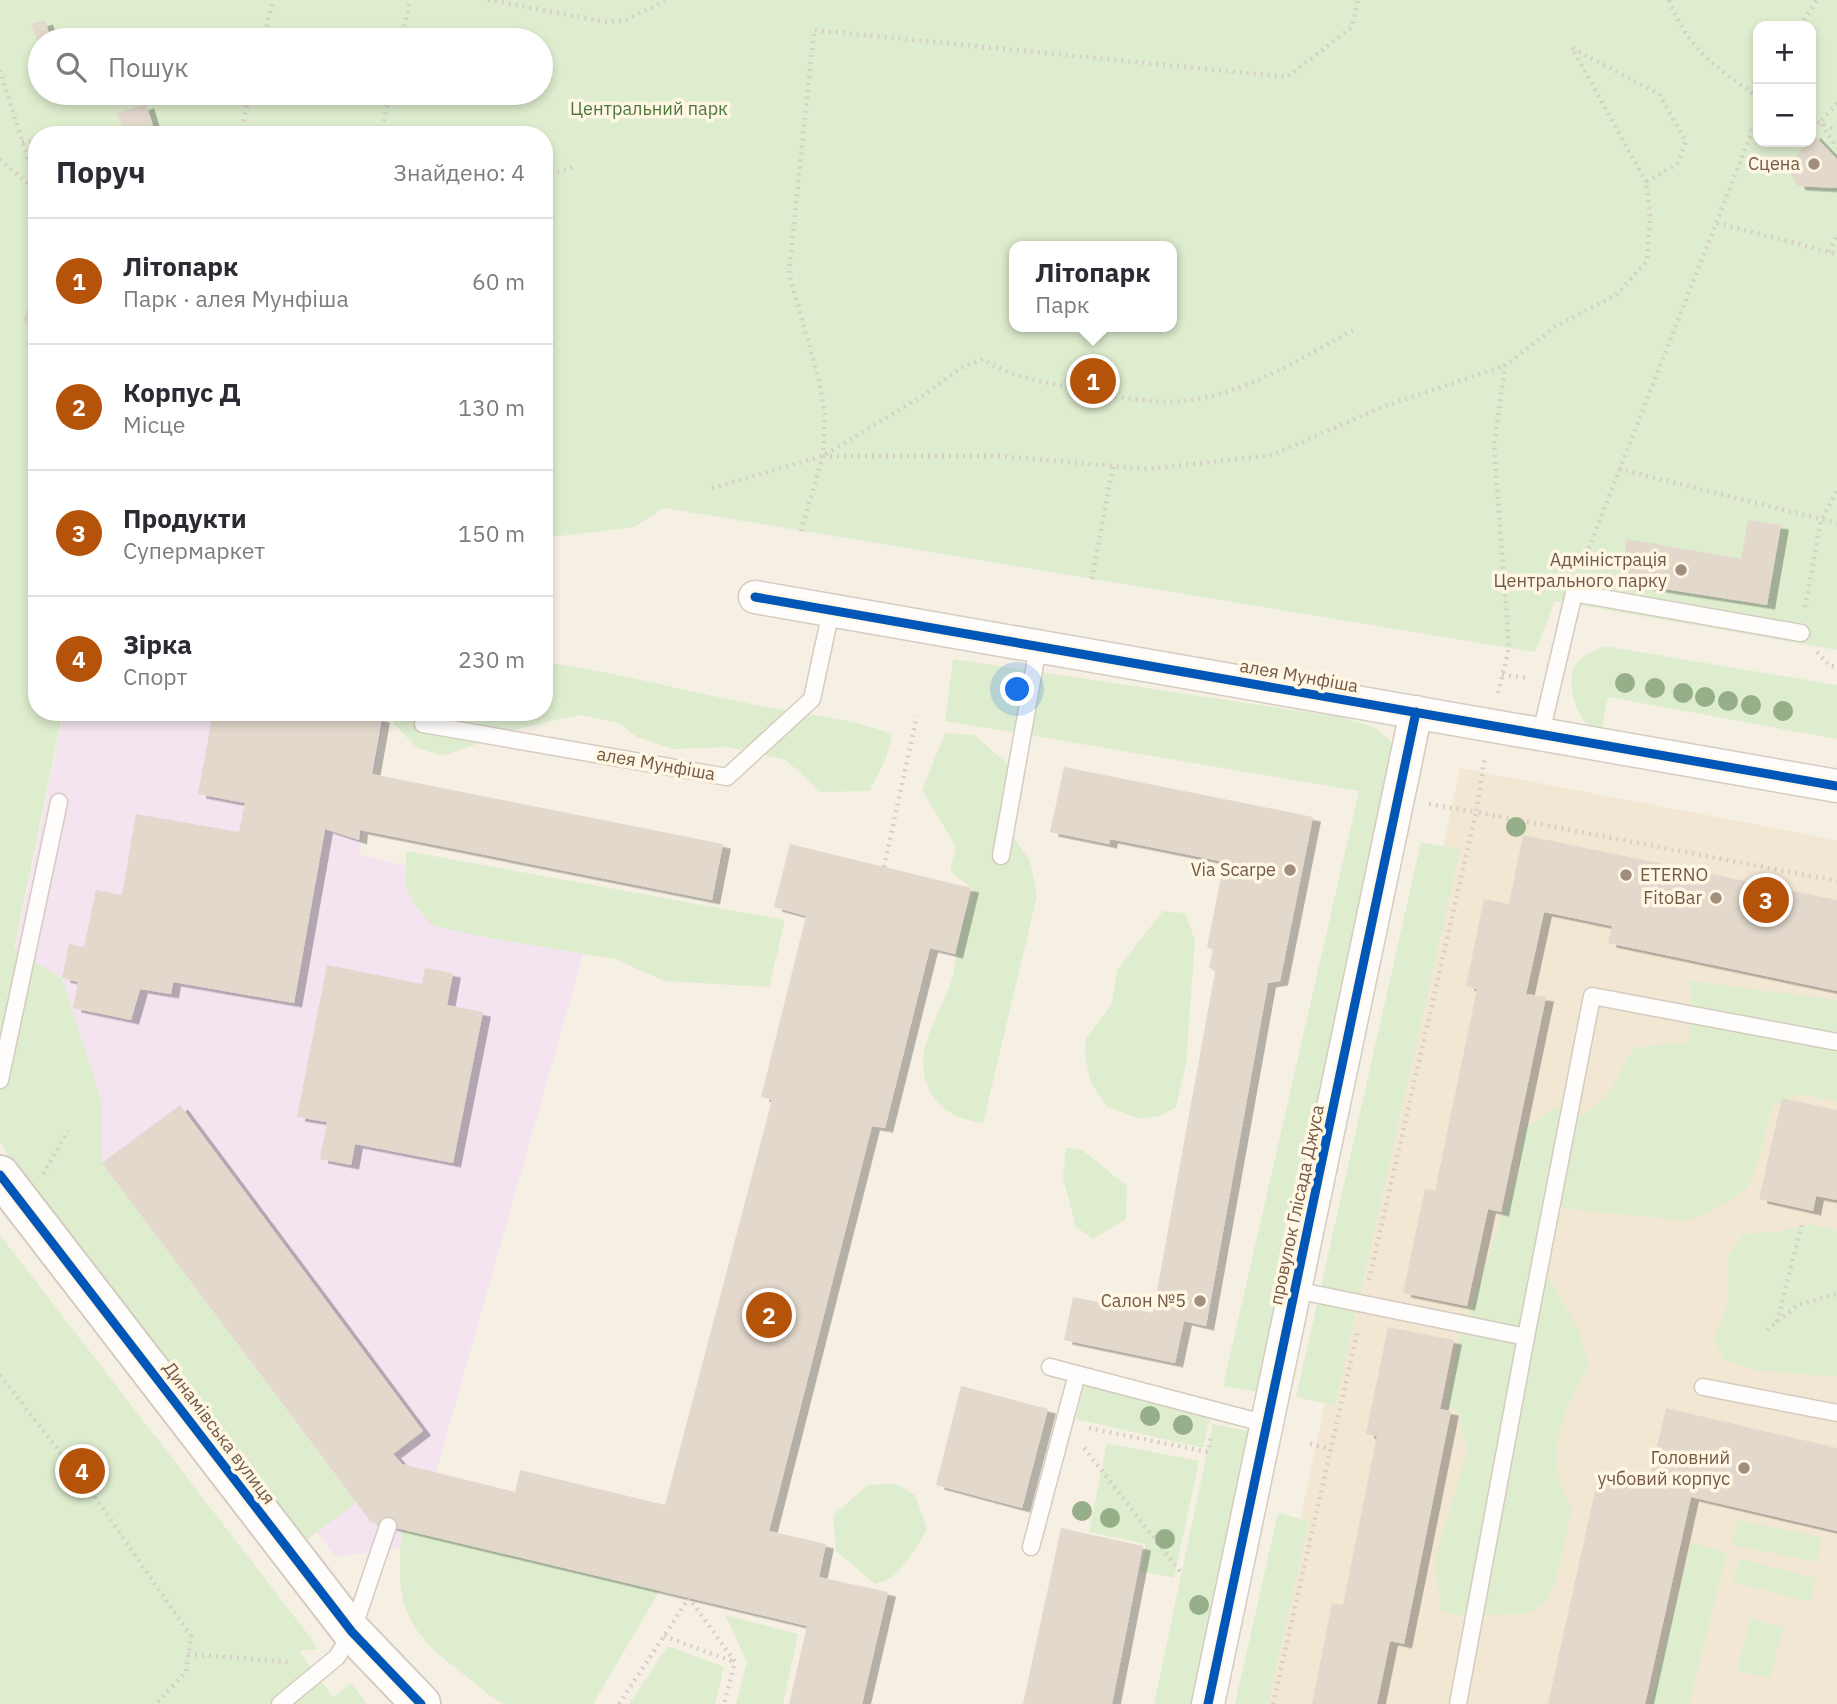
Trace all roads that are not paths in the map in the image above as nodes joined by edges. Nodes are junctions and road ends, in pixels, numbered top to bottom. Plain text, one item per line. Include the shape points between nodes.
1 (755, 597) dead end
2 (831, 611) junction
3 (1801, 633) road end
4 (1038, 647) junction
5 (1416, 712) junction
6 (423, 724) dead end
7 (1541, 733) junction
8 (1837, 786) edge
9 (59, 802) dead end
10 (1001, 856) dead end
11 (1837, 1042) edge
12 (0, 1080) edge
13 (0, 1175) edge
14 (1295, 1290) junction
15 (1526, 1337) junction
16 (1050, 1367) dead end
17 (1077, 1374) junction
18 (1703, 1387) dead end
19 (1837, 1413) edge
20 (1267, 1424) junction
21 (388, 1526) dead end
22 (1031, 1547) dead end
23 (352, 1632) junction
24 (281, 1704) edge
25 (421, 1704) edge
26 (1208, 1704) edge
27 (1458, 1704) edge

1 - 2 street, алея Мунфіша
2 - 4 street, алея Мунфіша
2 - 6 lane, алея Мунфіша via 812,699 727,777
3 - 7 lane via 1574,593
4 - 5 street, алея Мунфіша
4 - 10 lane
5 - 7 street, алея Мунфіша
5 - 14 street, провулок Глісада Джуса
7 - 8 street, алея Мунфіша
9 - 12 lane
11 - 15 lane via 1592,996
13 - 23 street, Динамівська вулиця
14 - 15 lane
14 - 20 street, провулок Глісада Джуса
15 - 27 lane
16 - 17 lane
17 - 20 lane
17 - 22 lane
18 - 19 lane
20 - 26 street, провулок Глісада Джуса
21 - 23 lane
23 - 24 lane via 337,1657
23 - 25 street, Динамівська вулиця

